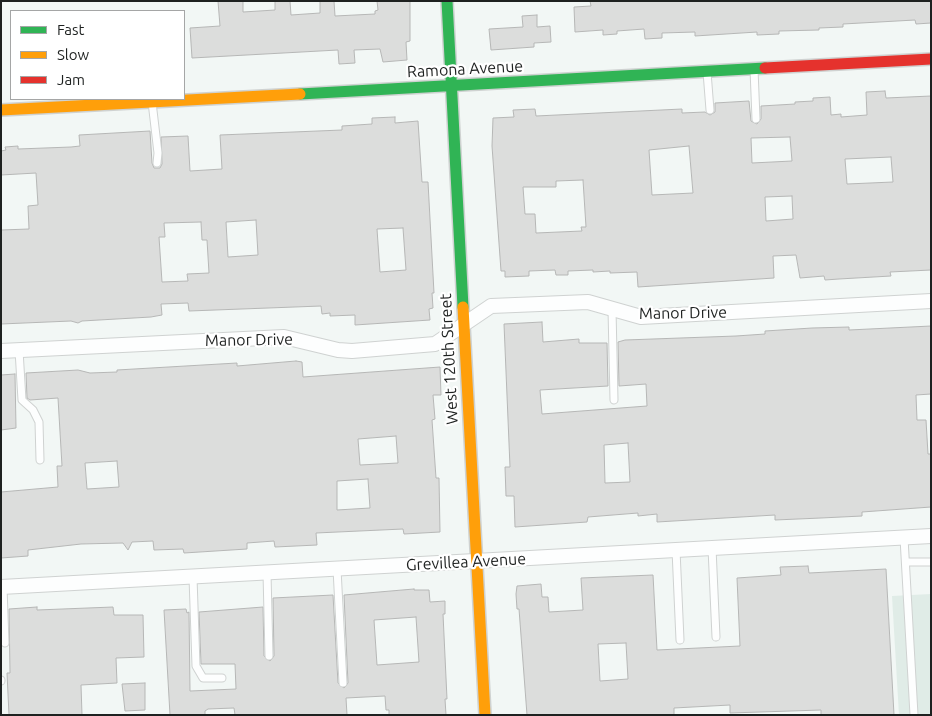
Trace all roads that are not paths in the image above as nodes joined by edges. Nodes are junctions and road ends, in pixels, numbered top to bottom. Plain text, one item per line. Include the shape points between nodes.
1 (447, 1) edge
2 (931, 59) edge
3 (754, 69) junction
4 (707, 72) junction
5 (452, 86) junction
6 (152, 102) junction
7 (1, 110) edge
8 (710, 110) dead end
9 (756, 119) dead end
10 (157, 163) dead end
11 (931, 301) edge
12 (612, 309) junction
13 (463, 323) junction
14 (20, 350) junction
15 (1, 351) edge
16 (614, 400) dead end
17 (40, 460) dead end
18 (931, 536) edge
19 (904, 538) junction
20 (712, 548) junction
21 (676, 550) junction
22 (476, 561) junction
23 (907, 562) junction
24 (931, 562) edge
25 (337, 569) junction
26 (267, 573) junction
27 (193, 577) junction
28 (2, 587) edge
29 (716, 637) dead end
30 (680, 640) dead end
31 (5, 643) dead end
32 (269, 656) dead end
33 (222, 678) dead end
34 (343, 683) dead end
35 (485, 715) edge
36 (914, 715) edge

1 - 5 street, West 120th Street
2 - 3 street, Ramona Avenue
3 - 4 street, Ramona Avenue
3 - 9 lane
4 - 5 street, Ramona Avenue
4 - 8 lane
5 - 6 street, Ramona Avenue
5 - 13 street, West 120th Street
6 - 7 street, Ramona Avenue
6 - 10 lane
11 - 12 street, Manor Drive via 641,318
12 - 13 street, Manor Drive via 588,302 491,306
12 - 16 lane
13 - 14 street, Manor Drive via 435,344 352,351 284,337
13 - 22 street, West 120th Street
14 - 15 street, Manor Drive
14 - 17 lane via 22,400 33,410 39,422
18 - 19 street, Grevillea Avenue
19 - 20 street, Grevillea Avenue
19 - 23 lane
20 - 21 street, Grevillea Avenue
20 - 29 lane
21 - 22 street, Grevillea Avenue
21 - 30 lane
22 - 25 street, Grevillea Avenue
22 - 35 street, West 120th Street
23 - 24 lane
23 - 36 lane
25 - 26 street, Grevillea Avenue
25 - 34 lane
26 - 27 street, Grevillea Avenue
26 - 32 lane
27 - 28 street, Grevillea Avenue
27 - 33 lane via 196,666 203,678
28 - 31 lane

